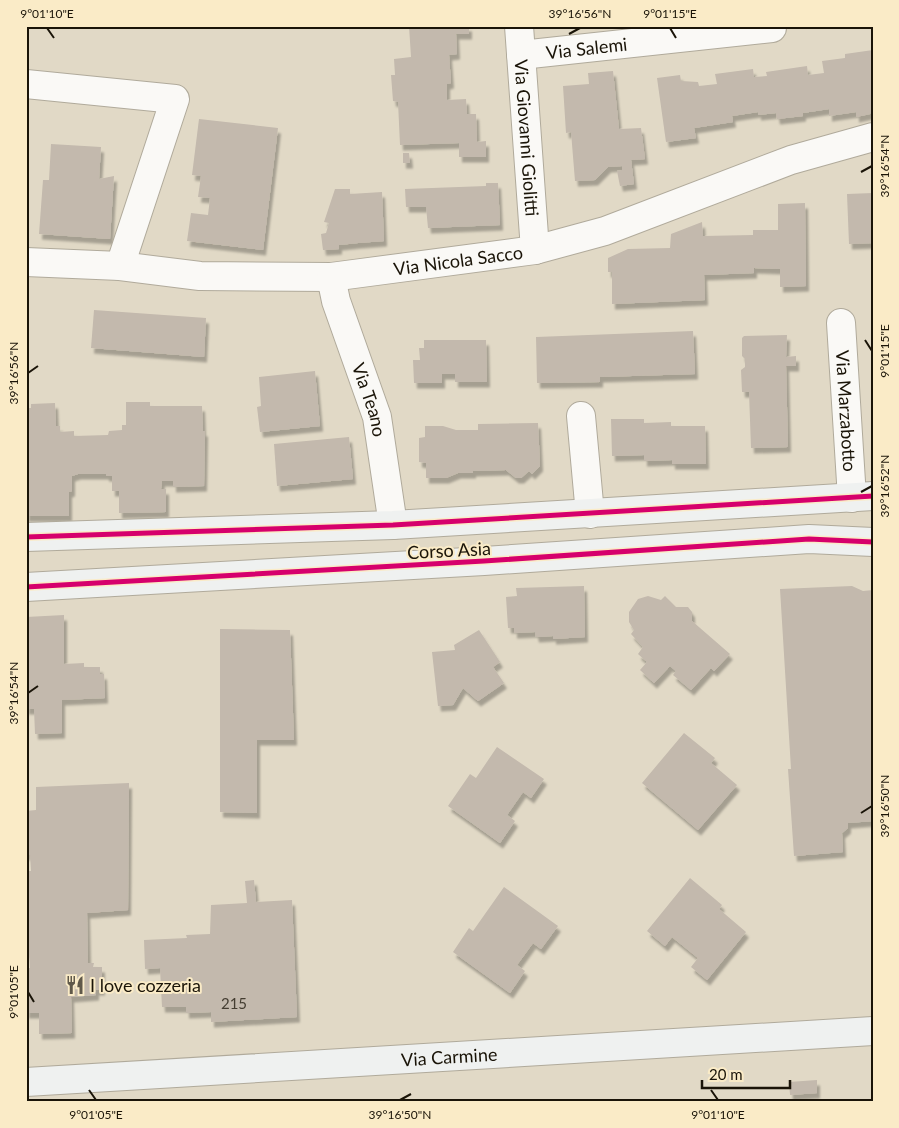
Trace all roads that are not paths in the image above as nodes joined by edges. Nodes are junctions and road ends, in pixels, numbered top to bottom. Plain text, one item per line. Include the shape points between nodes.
1 (519, 26) edge
2 (772, 28) dead end
3 (521, 55) junction
4 (26, 84) edge
5 (873, 137) edge
6 (535, 250) junction
7 (26, 262) edge
8 (120, 266) junction
9 (331, 277) junction
10 (841, 323) dead end
11 (581, 416) dead end
12 (862, 497) edge
13 (590, 514) junction
14 (393, 524) junction
15 (26, 537) edge
16 (873, 542) edge
17 (26, 587) edge
18 (873, 1031) edge
19 (26, 1082) edge

1 - 3 street, Via Giovanni Giolitti
2 - 3 street, Via Salemi
3 - 6 street, Via Giovanni Giolitti
4 - 8 street via 175,99
5 - 6 street, Via Nicola Sacco via 791,160 605,231
6 - 9 street, Via Nicola Sacco
7 - 8 street, Via Nicola Sacco
8 - 9 street, Via Nicola Sacco via 200,276
9 - 14 street, Via Teano via 336,301 377,417
10 - 12 street, Via Marzabotto
11 - 13 street
12 - 13 street, Corso Asia
13 - 14 street, Corso Asia
14 - 15 street, Corso Asia
16 - 17 street, Corso Asia via 809,539 484,562
18 - 19 street, Via Carmine

